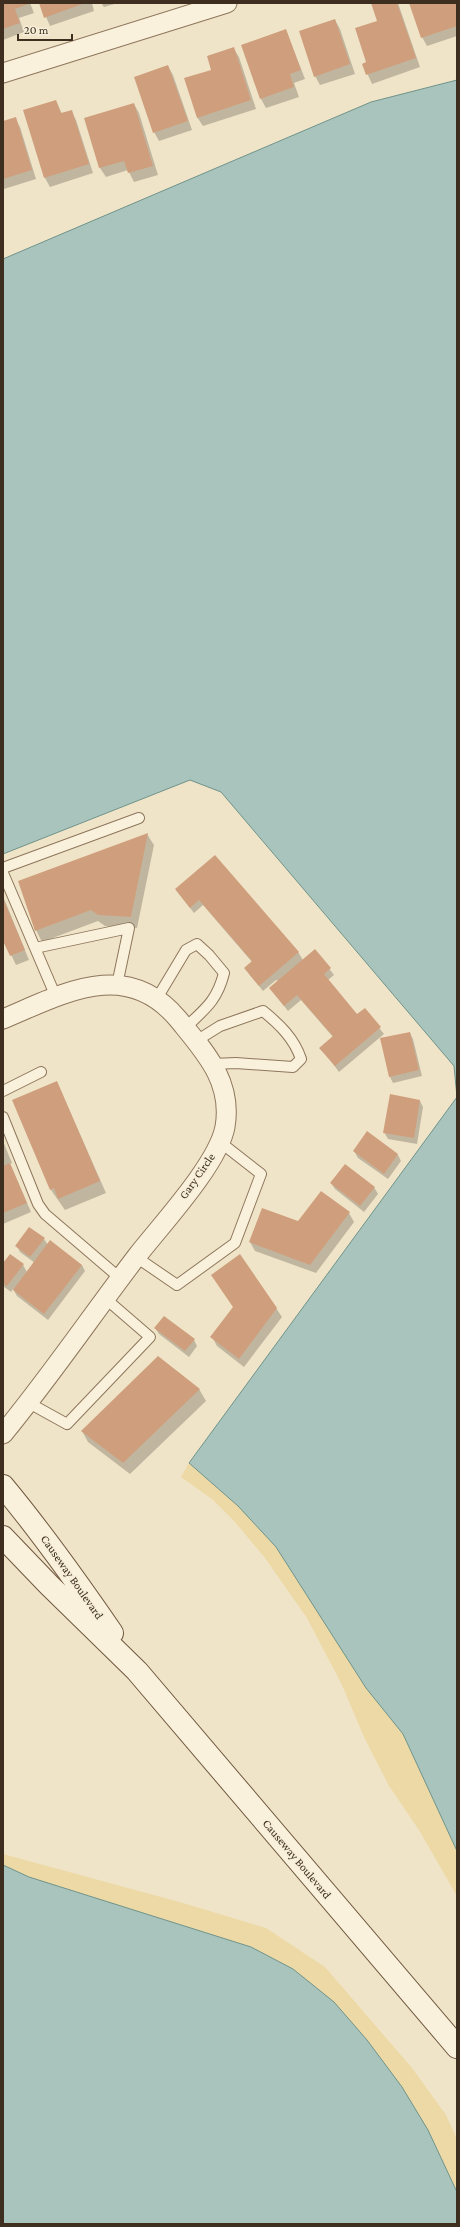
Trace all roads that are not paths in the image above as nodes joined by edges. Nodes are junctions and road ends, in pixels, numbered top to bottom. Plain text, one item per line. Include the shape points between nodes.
1 (227, 3) edge
2 (3, 73) edge
3 (139, 818) dead end
4 (3, 868) edge
5 (3, 873) edge
6 (35, 948) junction
7 (117, 985) junction
8 (56, 997) junction
9 (156, 1000) junction
10 (3, 1020) edge
11 (191, 1035) junction
12 (212, 1064) junction
13 (41, 1072) dead end
14 (3, 1091) edge
15 (3, 1117) edge
16 (220, 1142) junction
17 (136, 1257) junction
18 (121, 1279) junction
19 (106, 1299) junction
20 (29, 1403) junction
21 (3, 1434) edge
22 (3, 1486) edge
23 (3, 1536) edge
24 (137, 1671) junction
25 (457, 2047) edge

1 - 2 street
3 - 4 lane
5 - 6 lane
6 - 7 lane via 129,928
6 - 8 lane
7 - 8 street, Gary Circle via 98,985
7 - 9 street, Gary Circle via 147,993
8 - 10 street, Gary Circle
9 - 11 street, Gary Circle via 173,1013
9 - 11 lane via 186,950 197,944 209,954 224,973 215,998
11 - 12 street, Gary Circle
11 - 12 lane via 263,1011 276,1021 296,1045 301,1059 292,1067
12 - 16 street, Gary Circle via 222,1081 225,1105 225,1126
13 - 14 lane
15 - 18 lane via 38,1204 45,1214
16 - 17 street, Gary Circle via 211,1161
16 - 17 lane via 261,1174 235,1243 177,1285
17 - 18 street, Gary Circle
18 - 19 street, Gary Circle
19 - 20 street, Gary Circle
19 - 20 lane via 150,1337 67,1424
20 - 21 street, Gary Circle
22 - 24 street, Causeway Boulevard via 72,1574
23 - 24 street, Causeway Boulevard
24 - 25 street, Causeway Boulevard

